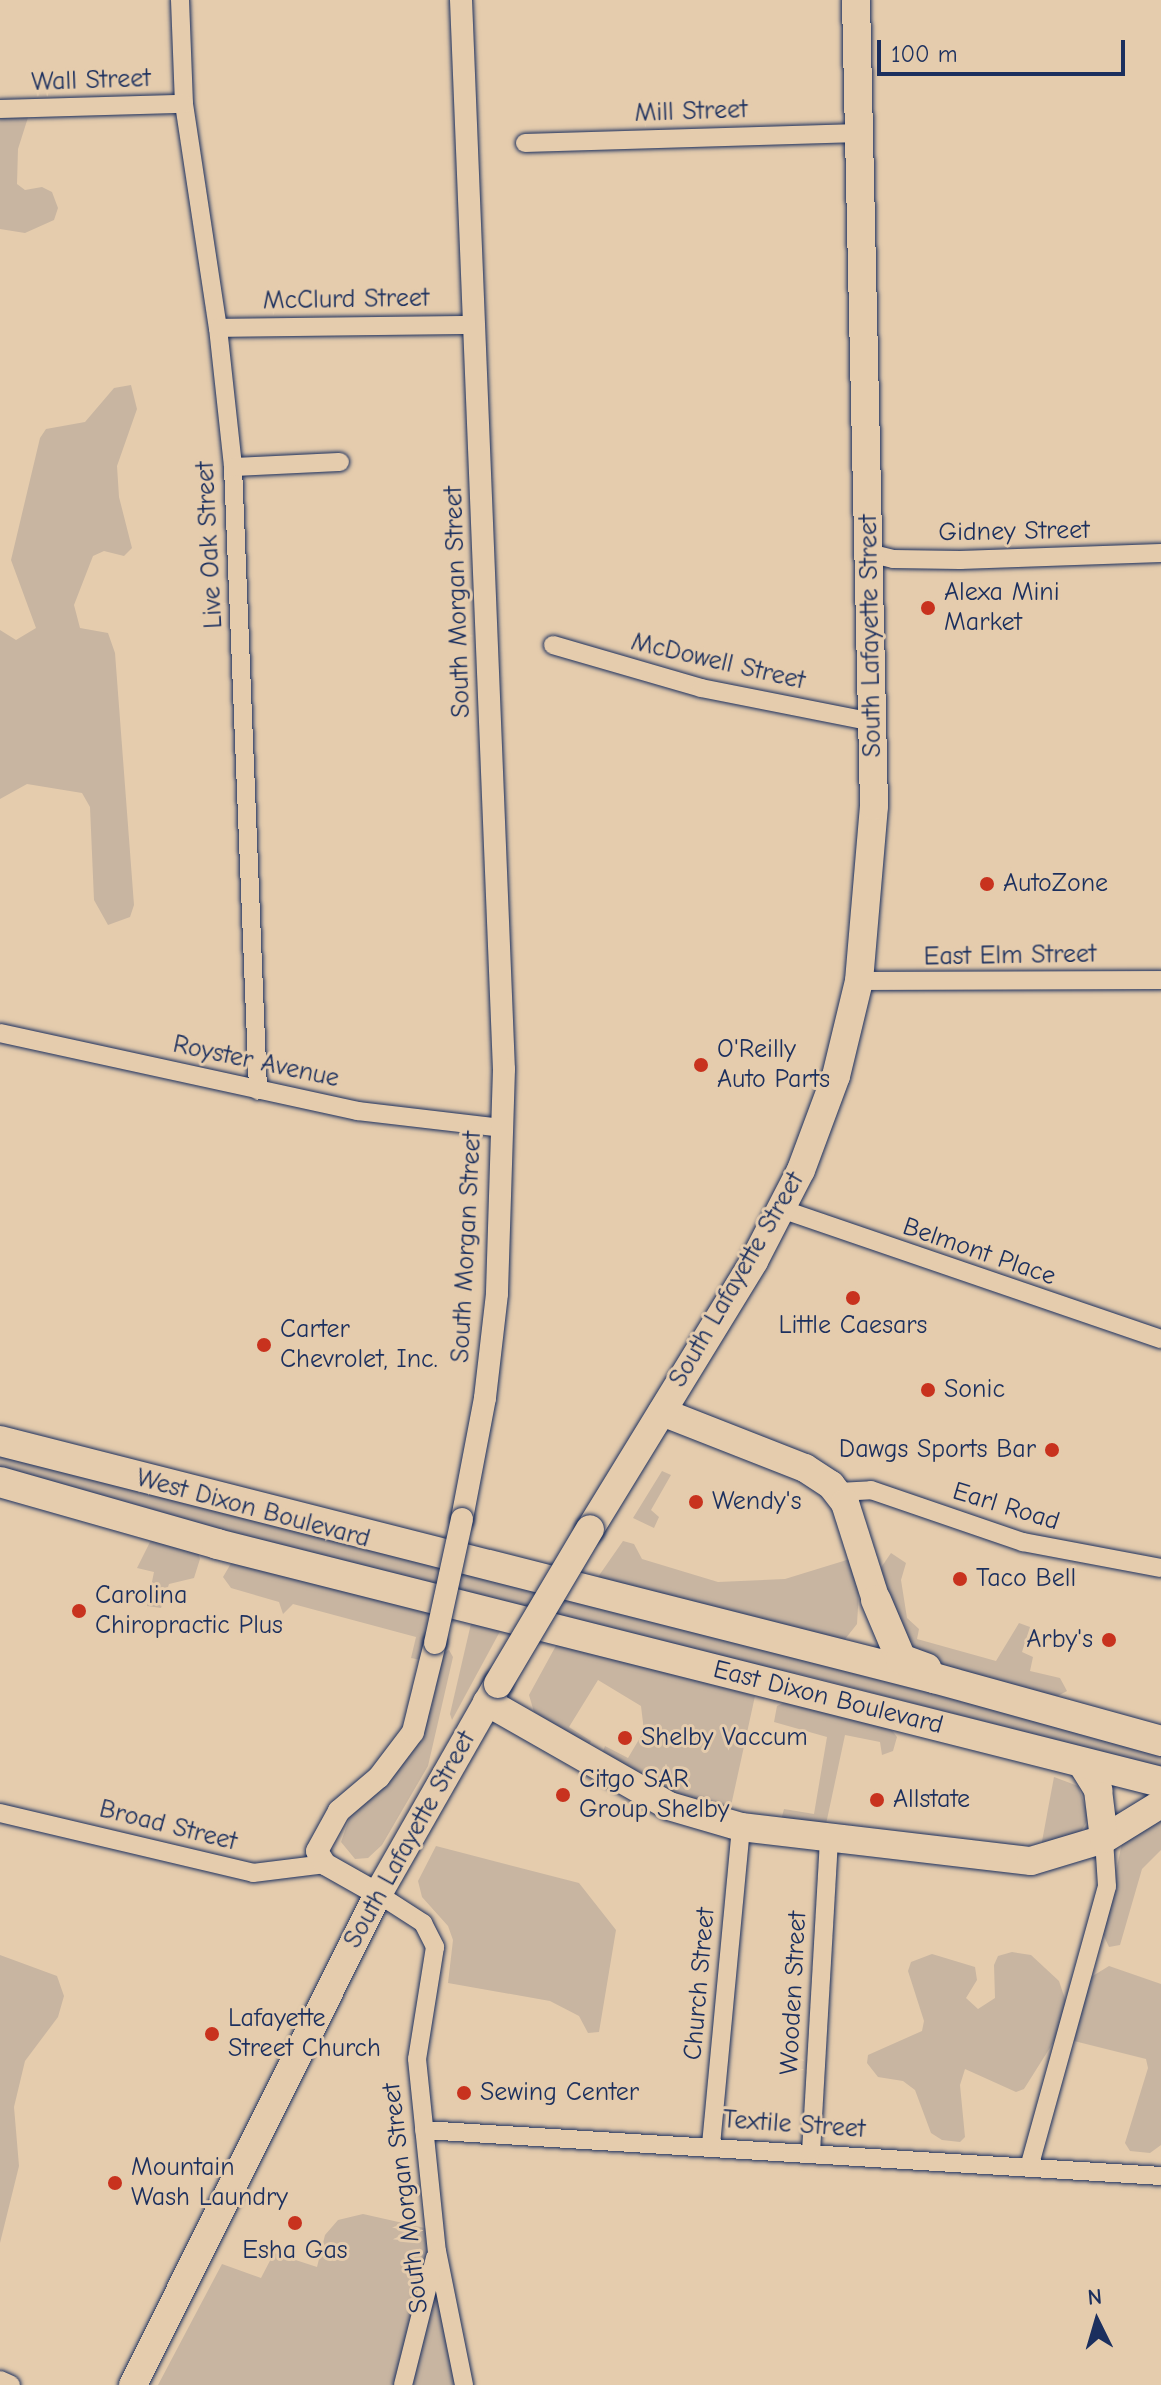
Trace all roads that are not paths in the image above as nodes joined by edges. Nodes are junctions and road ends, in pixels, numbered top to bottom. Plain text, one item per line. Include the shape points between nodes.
1 (180, 0) edge
2 (461, 0) edge
3 (856, 0) edge
4 (184, 104) junction
5 (0, 109) edge
6 (859, 133) junction
7 (525, 143) dead end
8 (475, 325) junction
9 (218, 328) junction
10 (340, 462) dead end
11 (233, 467) junction
12 (869, 553) junction
13 (1161, 553) edge
14 (553, 645) dead end
15 (872, 722) junction
16 (1161, 980) edge
17 (859, 981) junction
18 (0, 1033) edge
19 (258, 1090) junction
20 (503, 1128) junction
21 (781, 1209) junction
22 (1161, 1339) edge
23 (662, 1412) junction
24 (0, 1441) edge
25 (0, 1482) edge
26 (838, 1492) junction
27 (1161, 1568) edge
28 (506, 1574) joint
29 (876, 1600) junction
30 (495, 1614) joint
31 (848, 1657) junction
32 (934, 1678) junction
33 (492, 1693) junction
34 (1158, 1735) edge
35 (1082, 1764) junction
36 (1161, 1782) edge
37 (1161, 1804) edge
38 (0, 1813) edge
39 (741, 1827) junction
40 (829, 1838) junction
41 (1104, 1839) junction
42 (325, 1864) junction
43 (378, 1894) junction
44 (424, 2130) junction
45 (711, 2145) junction
46 (811, 2152) junction
47 (1030, 2164) junction
48 (1161, 2176) edge
49 (437, 2251) junction
50 (0, 2380) edge
51 (11, 2385) edge
52 (133, 2385) edge
53 (403, 2385) edge
54 (464, 2385) edge

1 - 4 street, Live Oak Street
2 - 8 street, South Morgan Street
3 - 6 main road, South Lafayette Street
4 - 5 street, Wall Street
4 - 9 street, Live Oak Street
6 - 7 street, Mill Street
6 - 12 main road, South Lafayette Street
8 - 9 street, McClurd Street
8 - 20 street, South Morgan Street
9 - 11 street, Live Oak Street
10 - 11 street
11 - 19 street, Live Oak Street
12 - 13 street, Gidney Street via 893,559 960,560
12 - 15 main road, South Lafayette Street
14 - 15 street, McDowell Street via 701,688
15 - 17 main road, South Lafayette Street via 872,859
16 - 17 street, East Elm Street
17 - 21 main road, South Lafayette Street via 818,1127
18 - 19 street, Royster Avenue
19 - 20 street, Royster Avenue via 358,1111
20 - 42 street, South Morgan Street, bridge via 497,1294 462,1519 435,1643 413,1732 330,1825 317,1851
21 - 22 street, Belmont Place
21 - 23 main road, South Lafayette Street
23 - 26 main road via 805,1468
23 - 33 main road, South Lafayette Street, bridge
24 - 28 highway, West Dixon Boulevard
25 - 30 highway, West Dixon Boulevard
26 - 27 street, Earl Road via 871,1490 1023,1542
26 - 29 main road
28 - 31 highway, East Dixon Boulevard
29 - 31 highway via 871,1624
29 - 32 highway via 901,1659 928,1669
30 - 35 highway, East Dixon Boulevard
31 - 32 highway, East Dixon Boulevard
32 - 34 highway, East Dixon Boulevard
33 - 39 main road via 669,1806
33 - 43 main road, South Lafayette Street
35 - 36 highway, East Dixon Boulevard
35 - 41 main road via 1098,1790
37 - 41 main road
38 - 42 street, Broad Street via 127,1840 219,1868 272,1874
39 - 40 main road
39 - 45 street, Church Street
40 - 41 main road via 1018,1861 1064,1855
40 - 46 street, Wooden Street
41 - 47 street via 1107,1886
42 - 43 street, South Morgan Street
43 - 44 street, South Morgan Street via 423,1923 435,1947 436,1969 417,2043
43 - 52 main road, South Lafayette Street
44 - 45 street, Textile Street
44 - 49 street, South Morgan Street
45 - 46 street, Textile Street
46 - 47 street, Textile Street
47 - 48 street, Textile Street
49 - 53 street
49 - 54 street, South Morgan Street
50 - 51 street

